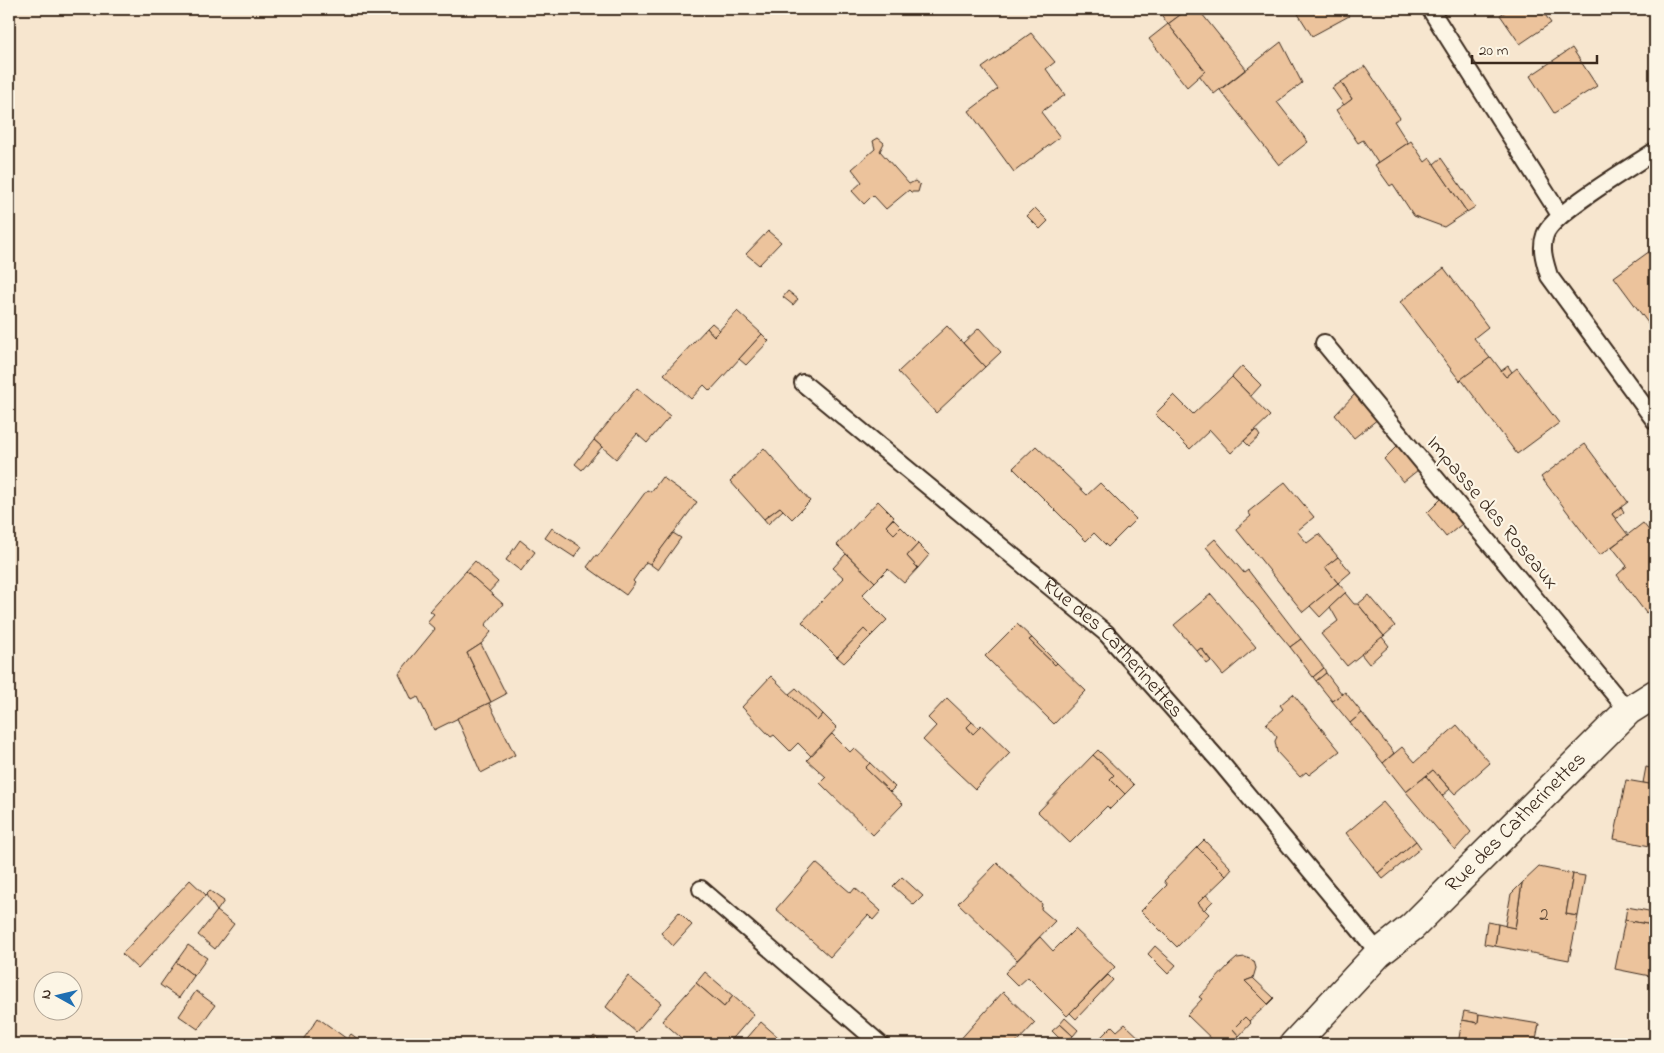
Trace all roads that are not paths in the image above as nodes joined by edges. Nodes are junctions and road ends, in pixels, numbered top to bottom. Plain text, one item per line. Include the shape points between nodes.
1 (1430, 9) edge
2 (1655, 151) edge
3 (1560, 215) junction
4 (1324, 343) dead end
5 (804, 383) dead end
6 (1655, 421) edge
7 (1655, 694) edge
8 (1628, 711) junction
9 (701, 889) dead end
10 (1379, 953) junction
11 (880, 1044) edge
12 (1294, 1044) edge

1 - 3 lane
2 - 3 lane
3 - 6 lane via 1545,233 1542,254 1549,276
4 - 8 lane, Impasse des Roseaux
5 - 10 lane, Rue des Catherinettes via 1106,633 1221,763
7 - 8 street, Rue des Catherinettes
8 - 10 street, Rue des Catherinettes via 1412,927
9 - 11 lane
10 - 12 street, Rue des Catherinettes

